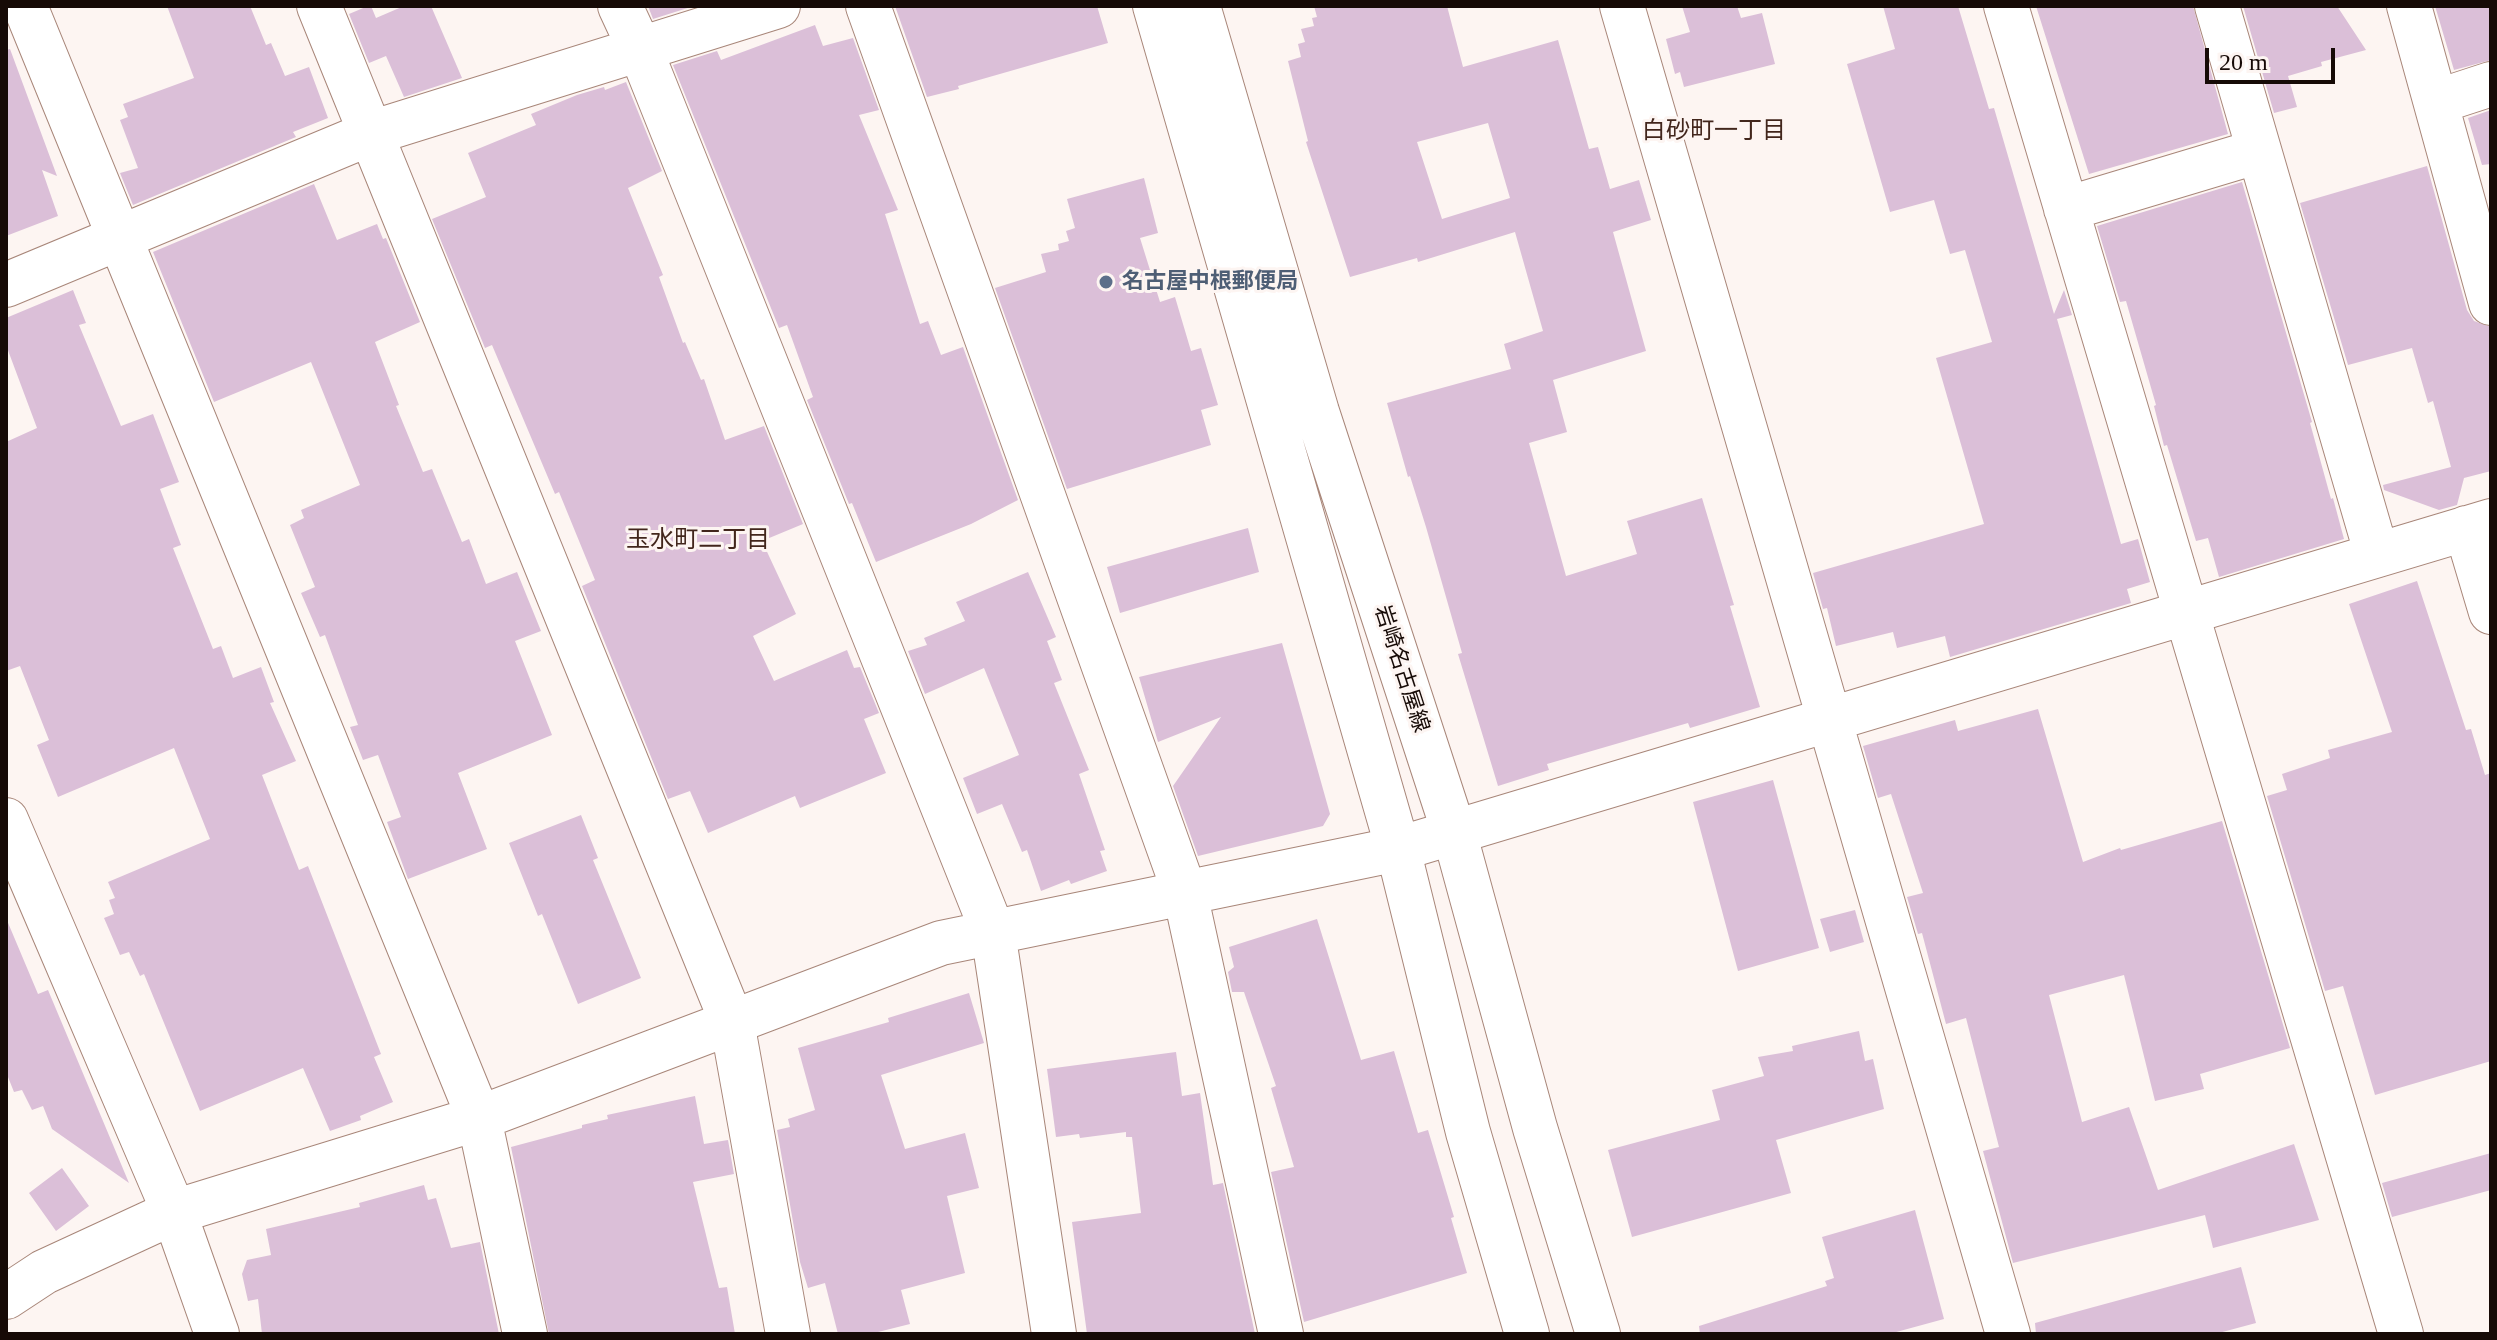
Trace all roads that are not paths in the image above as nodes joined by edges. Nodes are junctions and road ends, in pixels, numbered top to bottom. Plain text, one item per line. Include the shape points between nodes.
1 (25, 6) edge
2 (319, 6) edge
3 (620, 6) edge
4 (778, 6) edge
5 (868, 6) edge
6 (1155, 6) edge
7 (1198, 6) edge
8 (1622, 6) edge
9 (2006, 6) edge
10 (2217, 6) edge
11 (2409, 6) edge
12 (640, 49) junction
13 (2491, 84) edge
14 (2436, 102) junction
15 (371, 133) junction
16 (2259, 151) junction
17 (2066, 209) junction
18 (122, 237) junction
19 (6, 285) edge
20 (2491, 303) edge
21 (2479, 525) edge
22 (2377, 555) junction
23 (2186, 612) junction
24 (2491, 612) edge
25 (1829, 720) junction
26 (6, 820) edge
27 (1454, 832) junction
28 (1398, 849) junction
29 (1185, 893) junction
30 (993, 932) junction
31 (732, 1022) junction
32 (479, 1118) junction
33 (174, 1212) junction
34 (6, 1297) edge
35 (217, 1334) edge
36 (525, 1334) edge
37 (788, 1334) edge
38 (1054, 1334) edge
39 (1281, 1334) edge
40 (1527, 1334) edge
41 (1598, 1334) edge
42 (2008, 1334) edge
43 (2401, 1334) edge

1 - 18 street
2 - 15 street
3 - 12 street
4 - 12 street
5 - 29 street
6 - 28 street
7 - 27 street, 岩崎名古屋線 via 1317,412
8 - 25 street
9 - 17 street
10 - 16 street
11 - 14 street
12 - 15 street
12 - 30 street
13 - 14 street
14 - 20 street
15 - 18 street
15 - 31 street
16 - 17 street
16 - 22 street
17 - 23 street
18 - 19 street
18 - 32 street
21 - 22 street
21 - 24 street
22 - 23 street
23 - 25 street
23 - 43 street
25 - 27 street
25 - 42 street
26 - 33 street
27 - 28 street
27 - 41 street, 岩崎名古屋線
28 - 29 street
28 - 40 street via 1468,1132
29 - 30 street
29 - 39 street
30 - 31 street via 941,943
30 - 38 street
31 - 32 street
31 - 37 street
32 - 33 street
32 - 36 street
33 - 34 street via 44,1272
33 - 35 street

